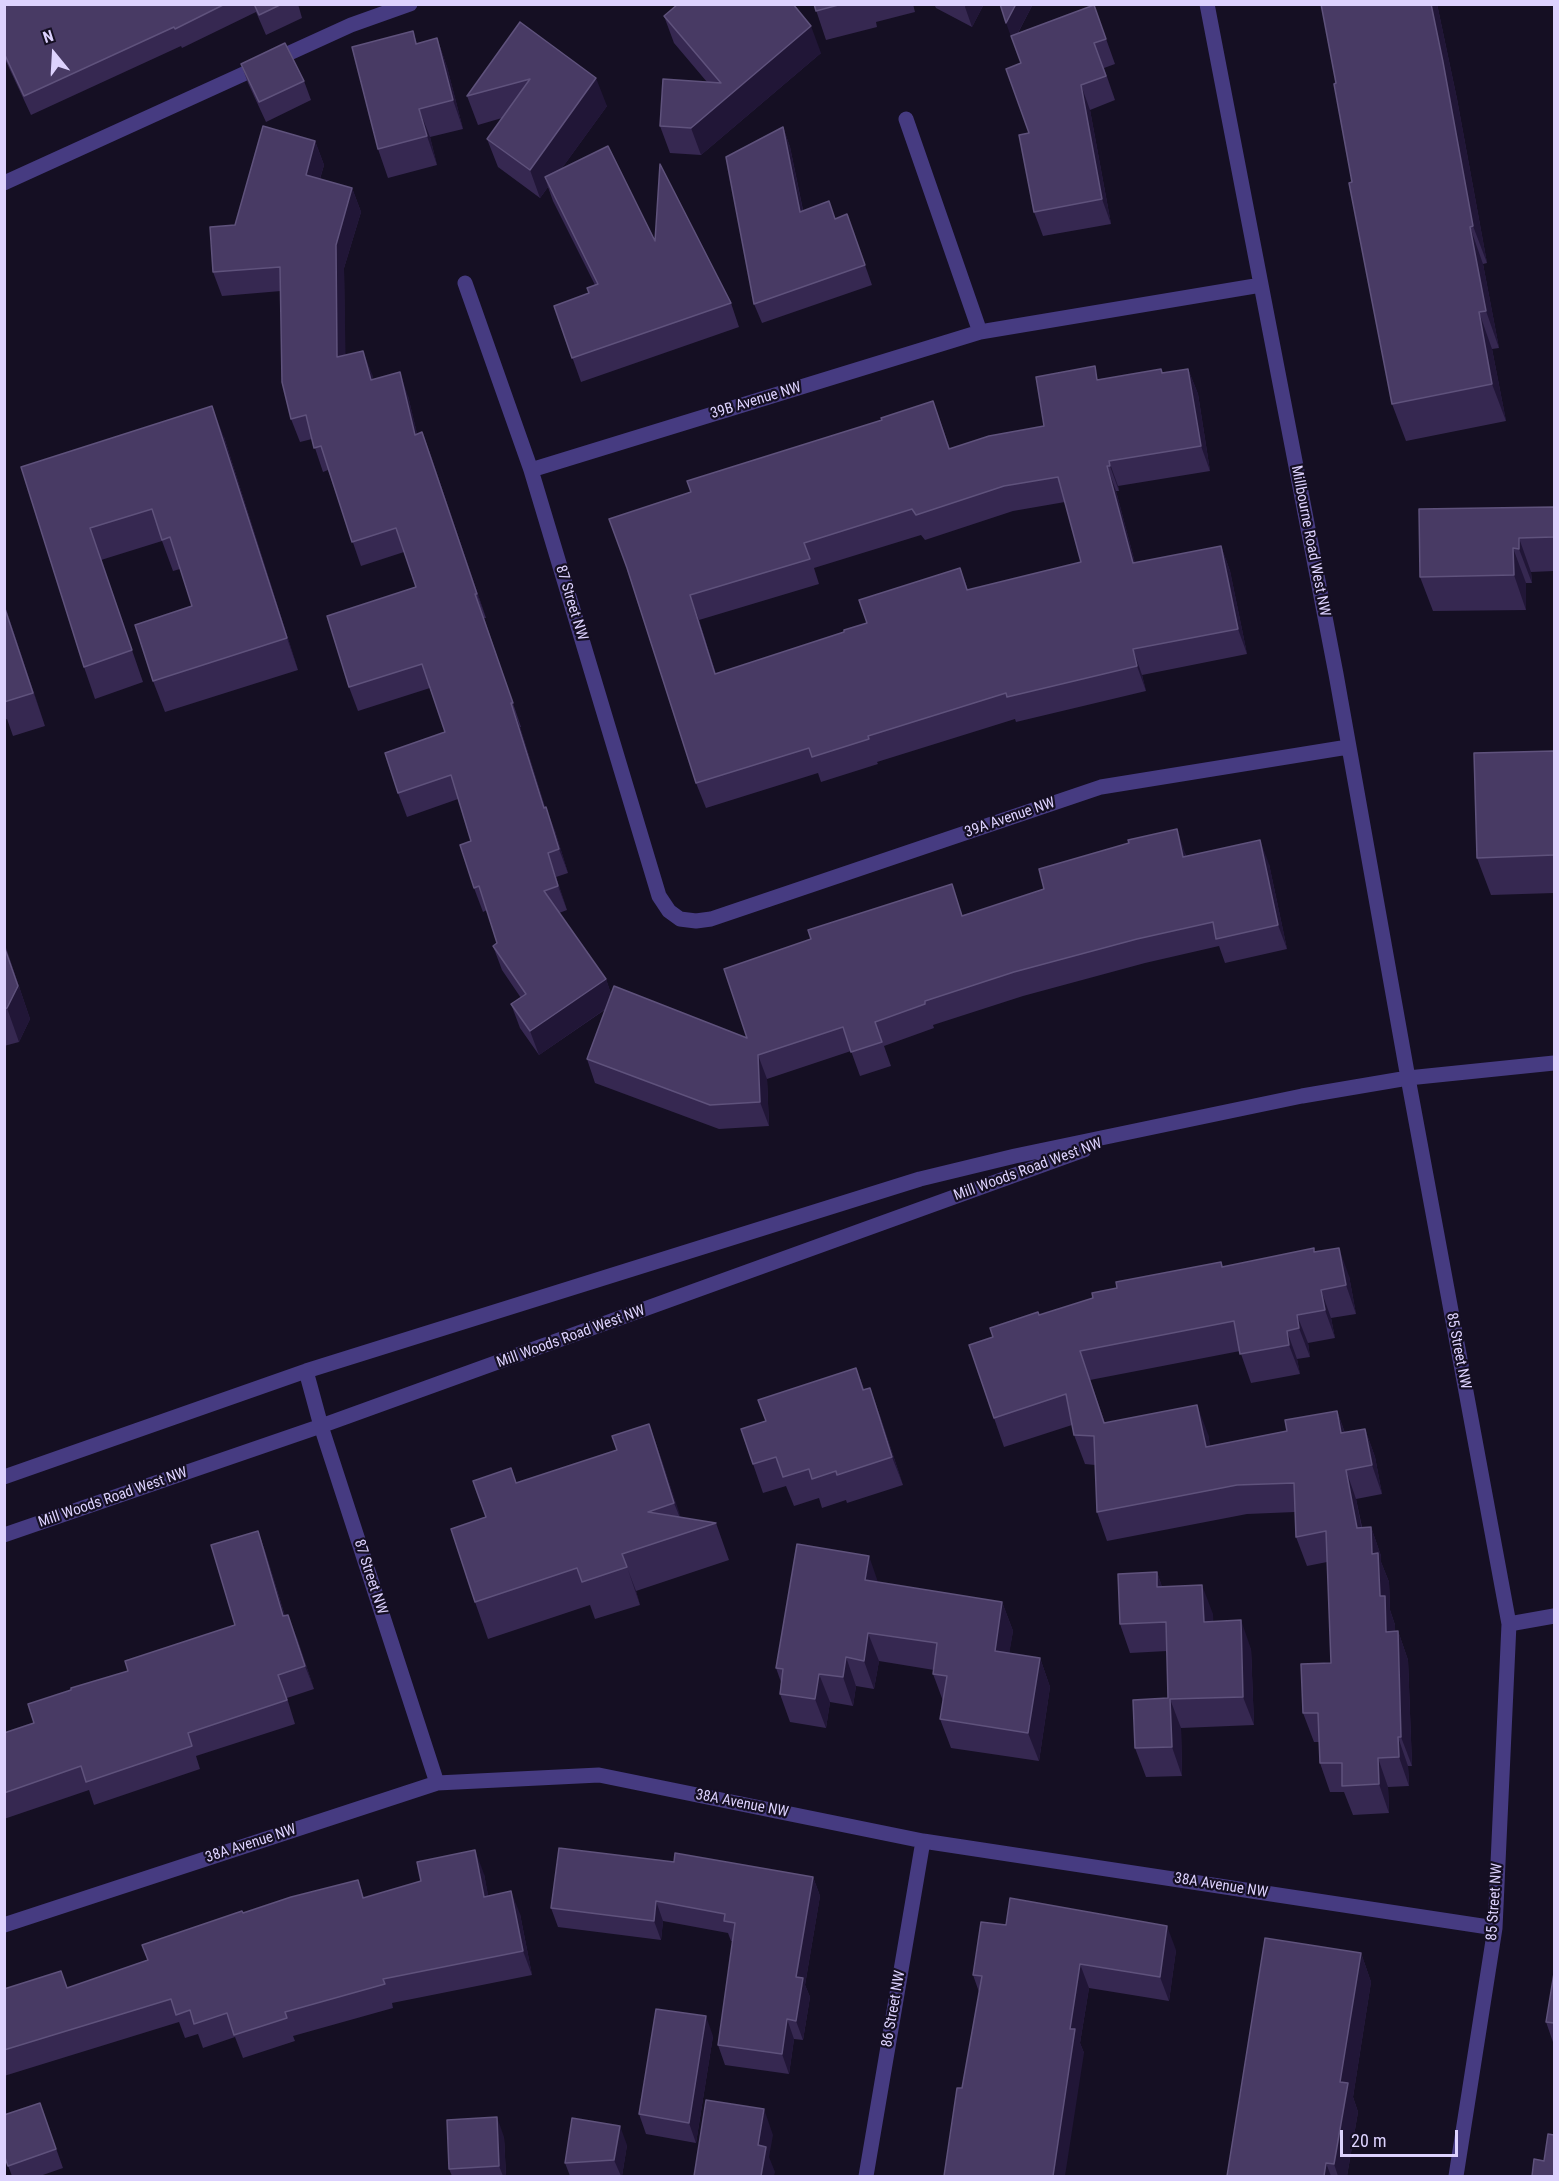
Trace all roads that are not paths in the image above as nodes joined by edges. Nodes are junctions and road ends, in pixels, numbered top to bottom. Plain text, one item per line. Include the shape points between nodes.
1 (410, 4) edge
2 (1207, 4) edge
3 (906, 119) dead end
4 (4, 183) edge
5 (465, 283) dead end
6 (1261, 285) junction
7 (980, 332) junction
8 (531, 470) junction
9 (1348, 747) junction
10 (680, 919) joint
11 (1554, 1063) edge
12 (1408, 1078) junction
13 (1135, 1131) junction
14 (306, 1371) junction
15 (321, 1426) junction
16 (4, 1477) edge
17 (4, 1535) edge
18 (1554, 1616) edge
19 (1509, 1624) junction
20 (437, 1783) junction
21 (923, 1841) junction
22 (4, 1925) edge
23 (1495, 1928) junction
24 (866, 2176) edge
25 (1456, 2176) edge

1 - 4 street via 351,25
2 - 6 street, Millbourne Road West NW
3 - 7 street
5 - 8 street, 87 Street NW
6 - 7 street, 39B Avenue NW
6 - 9 street, Millbourne Road West NW
7 - 8 street, 39B Avenue NW
8 - 10 street, 87 Street NW via 659,896
9 - 10 street, 39A Avenue NW via 1101,787 711,919
9 - 12 street, Millbourne Road West NW
11 - 12 street, Mill Woods Road West NW
12 - 13 street, Mill Woods Road West NW
12 - 19 street, 85 Street NW
13 - 14 street, Mill Woods Road West NW via 920,1179
13 - 15 street, Mill Woods Road West NW
14 - 15 street, 87 Street NW
14 - 16 street, Mill Woods Road West NW
15 - 17 street, Mill Woods Road West NW
15 - 20 street, 87 Street NW
18 - 19 street
19 - 23 street, 85 Street NW
20 - 21 street, 38A Avenue NW via 599,1775
20 - 22 street, 38A Avenue NW
21 - 23 street, 38A Avenue NW
21 - 24 street, 86 Street NW
23 - 25 street, 85 Street NW

